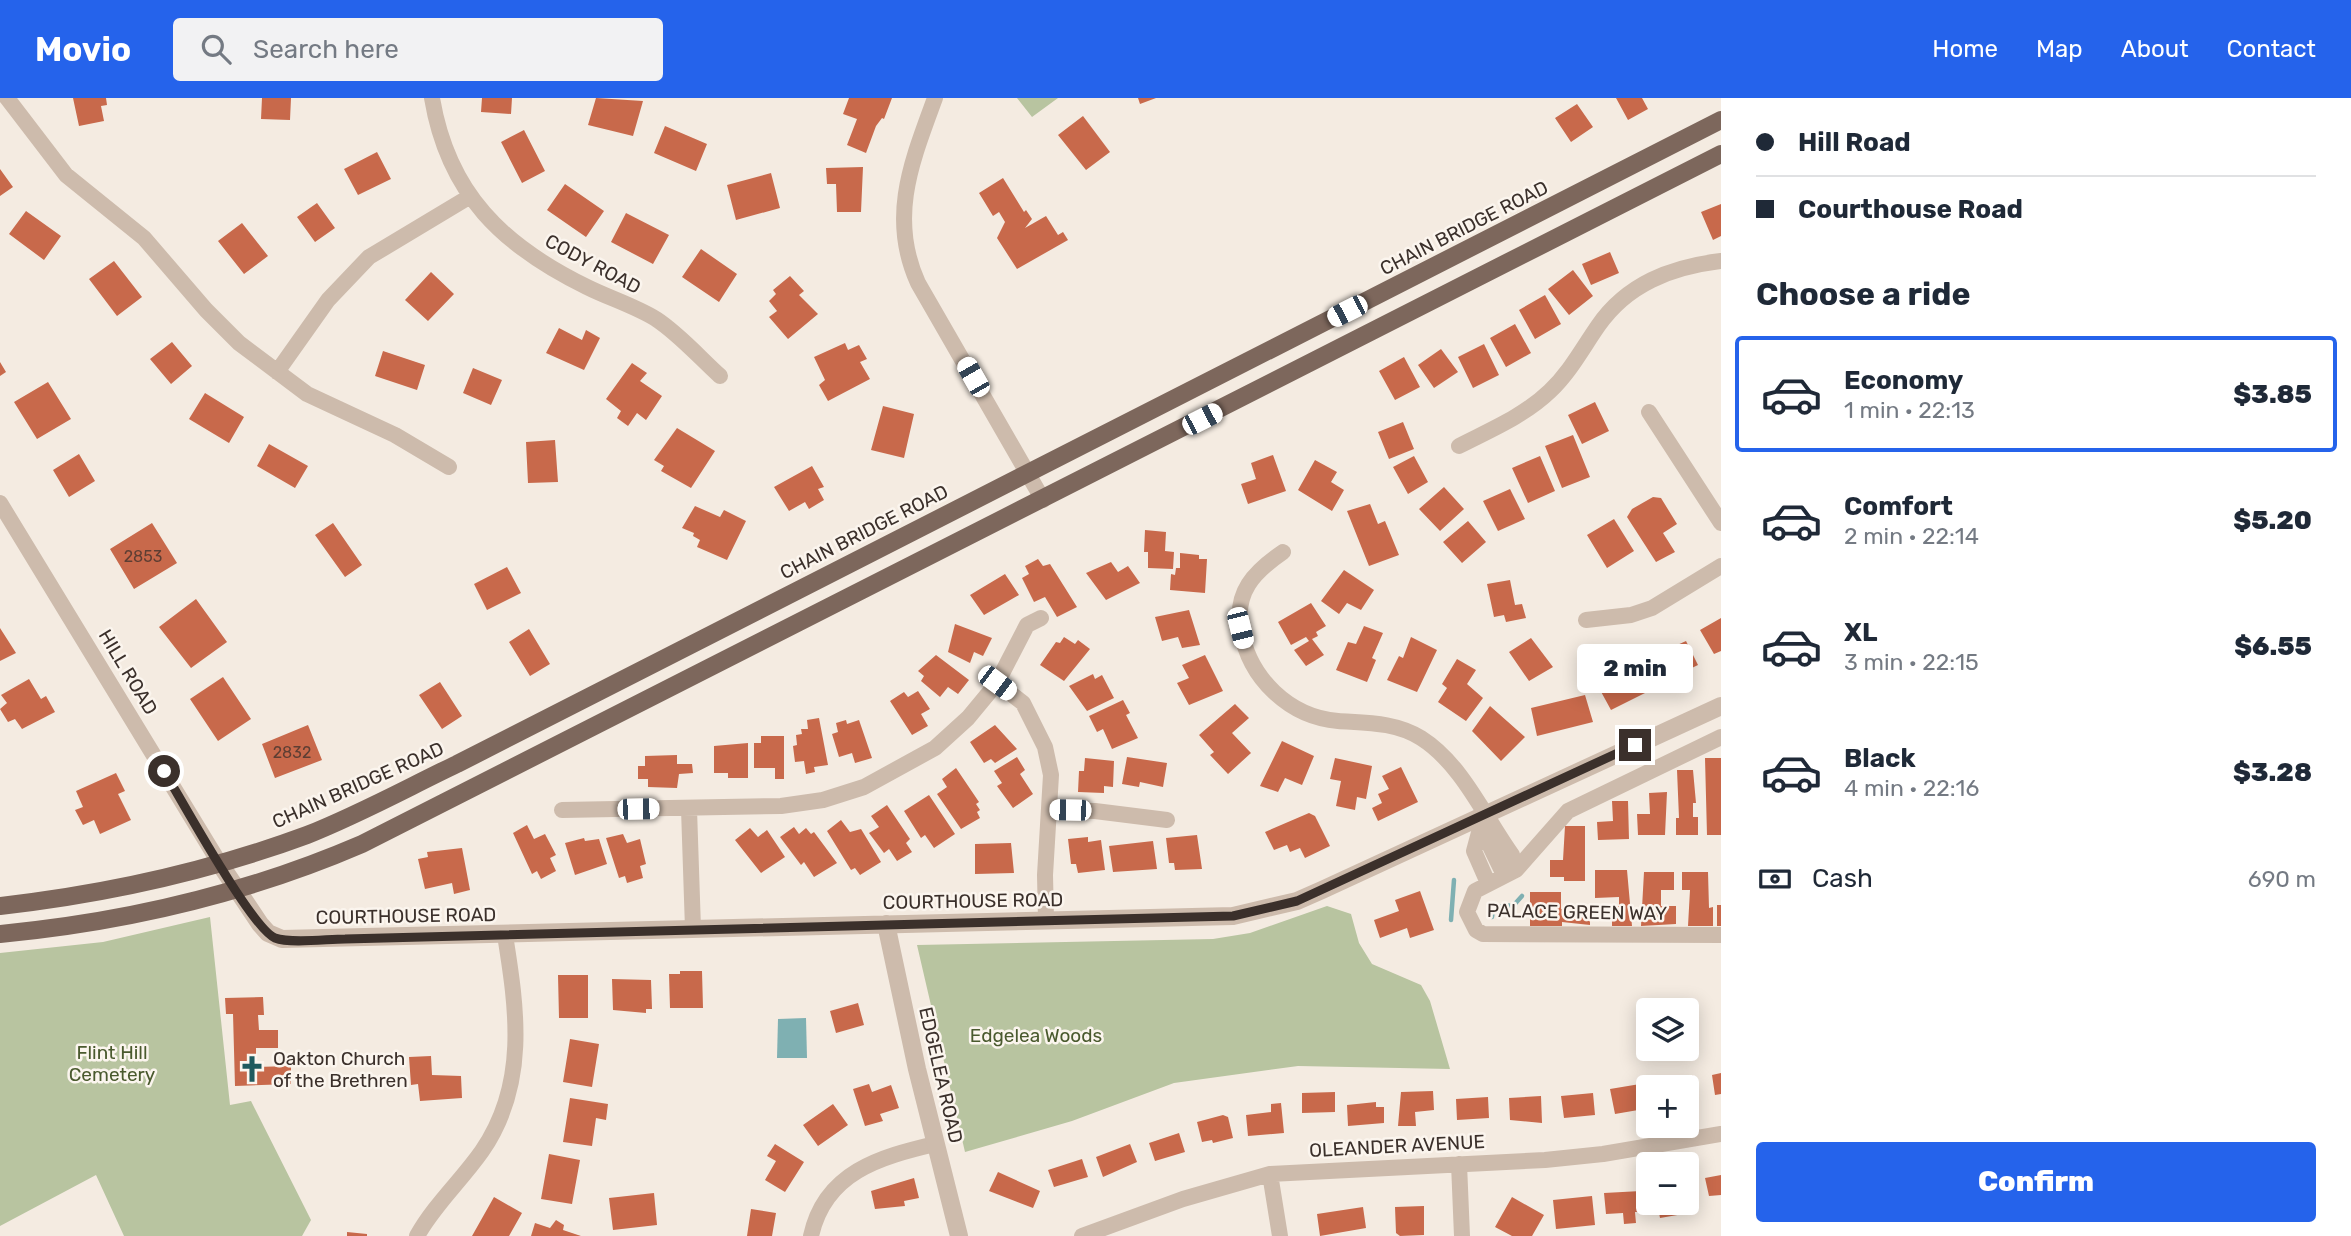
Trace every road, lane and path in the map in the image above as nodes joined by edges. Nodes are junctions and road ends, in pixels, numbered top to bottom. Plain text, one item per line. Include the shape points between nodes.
1 (8, 98) edge
2 (432, 98) edge
3 (935, 98) edge
4 (1721, 120) edge
5 (1721, 154) edge
6 (469, 197) junction
7 (1721, 261) edge
8 (277, 372) junction
9 (720, 376) dead end
10 (1648, 411) dead end
11 (1459, 446) dead end
12 (449, 467) dead end
13 (1028, 472) junction
14 (1043, 500) junction
15 (0, 503) edge
16 (1721, 523) edge
17 (1283, 552) dead end
18 (1721, 566) edge
19 (1041, 618) dead end
20 (1586, 620) dead end
21 (997, 683) junction
22 (1721, 706) edge
23 (1721, 737) edge
24 (690, 808) junction
25 (562, 810) dead end
26 (1050, 810) junction
27 (1484, 814) junction
28 (1167, 820) dead end
29 (220, 864) junction
30 (1510, 873) junction
31 (1488, 883) junction
32 (237, 891) junction
33 (0, 906) edge
34 (1046, 920) junction
35 (887, 924) junction
36 (693, 929) junction
37 (0, 934) edge
38 (505, 935) junction
39 (1721, 935) edge
40 (1721, 1134) edge
41 (935, 1144) junction
42 (1459, 1164) junction
43 (1270, 1174) junction
44 (417, 1236) edge
45 (811, 1236) edge
46 (959, 1236) edge
47 (1083, 1236) edge
48 (1280, 1236) edge
49 (1462, 1236) edge

1 - 8 street via 66,175 144,237 219,324
2 - 6 street, CODY ROAD via 437,128
3 - 13 street via 905,186 902,217 908,257 918,283
4 - 13 main road, CHAIN BRIDGE ROAD
5 - 14 main road
6 - 8 street via 369,257 328,300
6 - 9 street, CODY ROAD via 496,228 547,268 655,319
7 - 11 street via 1678,268 1639,286 1605,316 1570,371 1549,393 1522,413
8 - 12 street via 317,400 394,435
10 - 16 street
13 - 14 street
13 - 29 main road, CHAIN BRIDGE ROAD via 338,822
14 - 32 main road via 362,844
15 - 29 street, HILL ROAD
17 - 27 street via 1251,578 1240,608 1245,646 1264,682 1287,703 1321,718 1390,725 1421,738 1448,761
18 - 20 street via 1652,608
19 - 21 street via 1027,625
21 - 24 street via 935,748 864,787 823,800 781,806
21 - 26 street via 1023,703 1037,727 1051,775
22 - 27 street, COURTHOUSE ROAD
23 - 30 street, PALACE GREEN WAY via 1568,811
24 - 25 street
24 - 36 street
26 - 28 street
26 - 34 street
27 - 30 street via 1488,842
27 - 31 street via 1474,851
27 - 34 street, COURTHOUSE ROAD via 1322,890 1263,910 1233,916
29 - 32 street, COURTHOUSE ROAD
29 - 33 main road, CHAIN BRIDGE ROAD via 119,889
30 - 31 street, PALACE GREEN WAY
31 - 39 street, PALACE GREEN WAY via 1475,891 1467,912 1483,934
32 - 37 main road via 129,917
32 - 38 street, COURTHOUSE ROAD via 275,938
34 - 35 street, COURTHOUSE ROAD
35 - 36 street, COURTHOUSE ROAD
35 - 41 street, EDGELEA ROAD
36 - 38 street, COURTHOUSE ROAD
38 - 44 street via 518,1029 508,1095 482,1150 441,1198
40 - 42 street, OLEANDER AVENUE via 1602,1154
41 - 45 street via 884,1156 849,1174 823,1205
41 - 46 street, EDGELEA ROAD
42 - 43 street, OLEANDER AVENUE
42 - 49 street
43 - 47 street, OLEANDER AVENUE via 1183,1199
43 - 48 street

